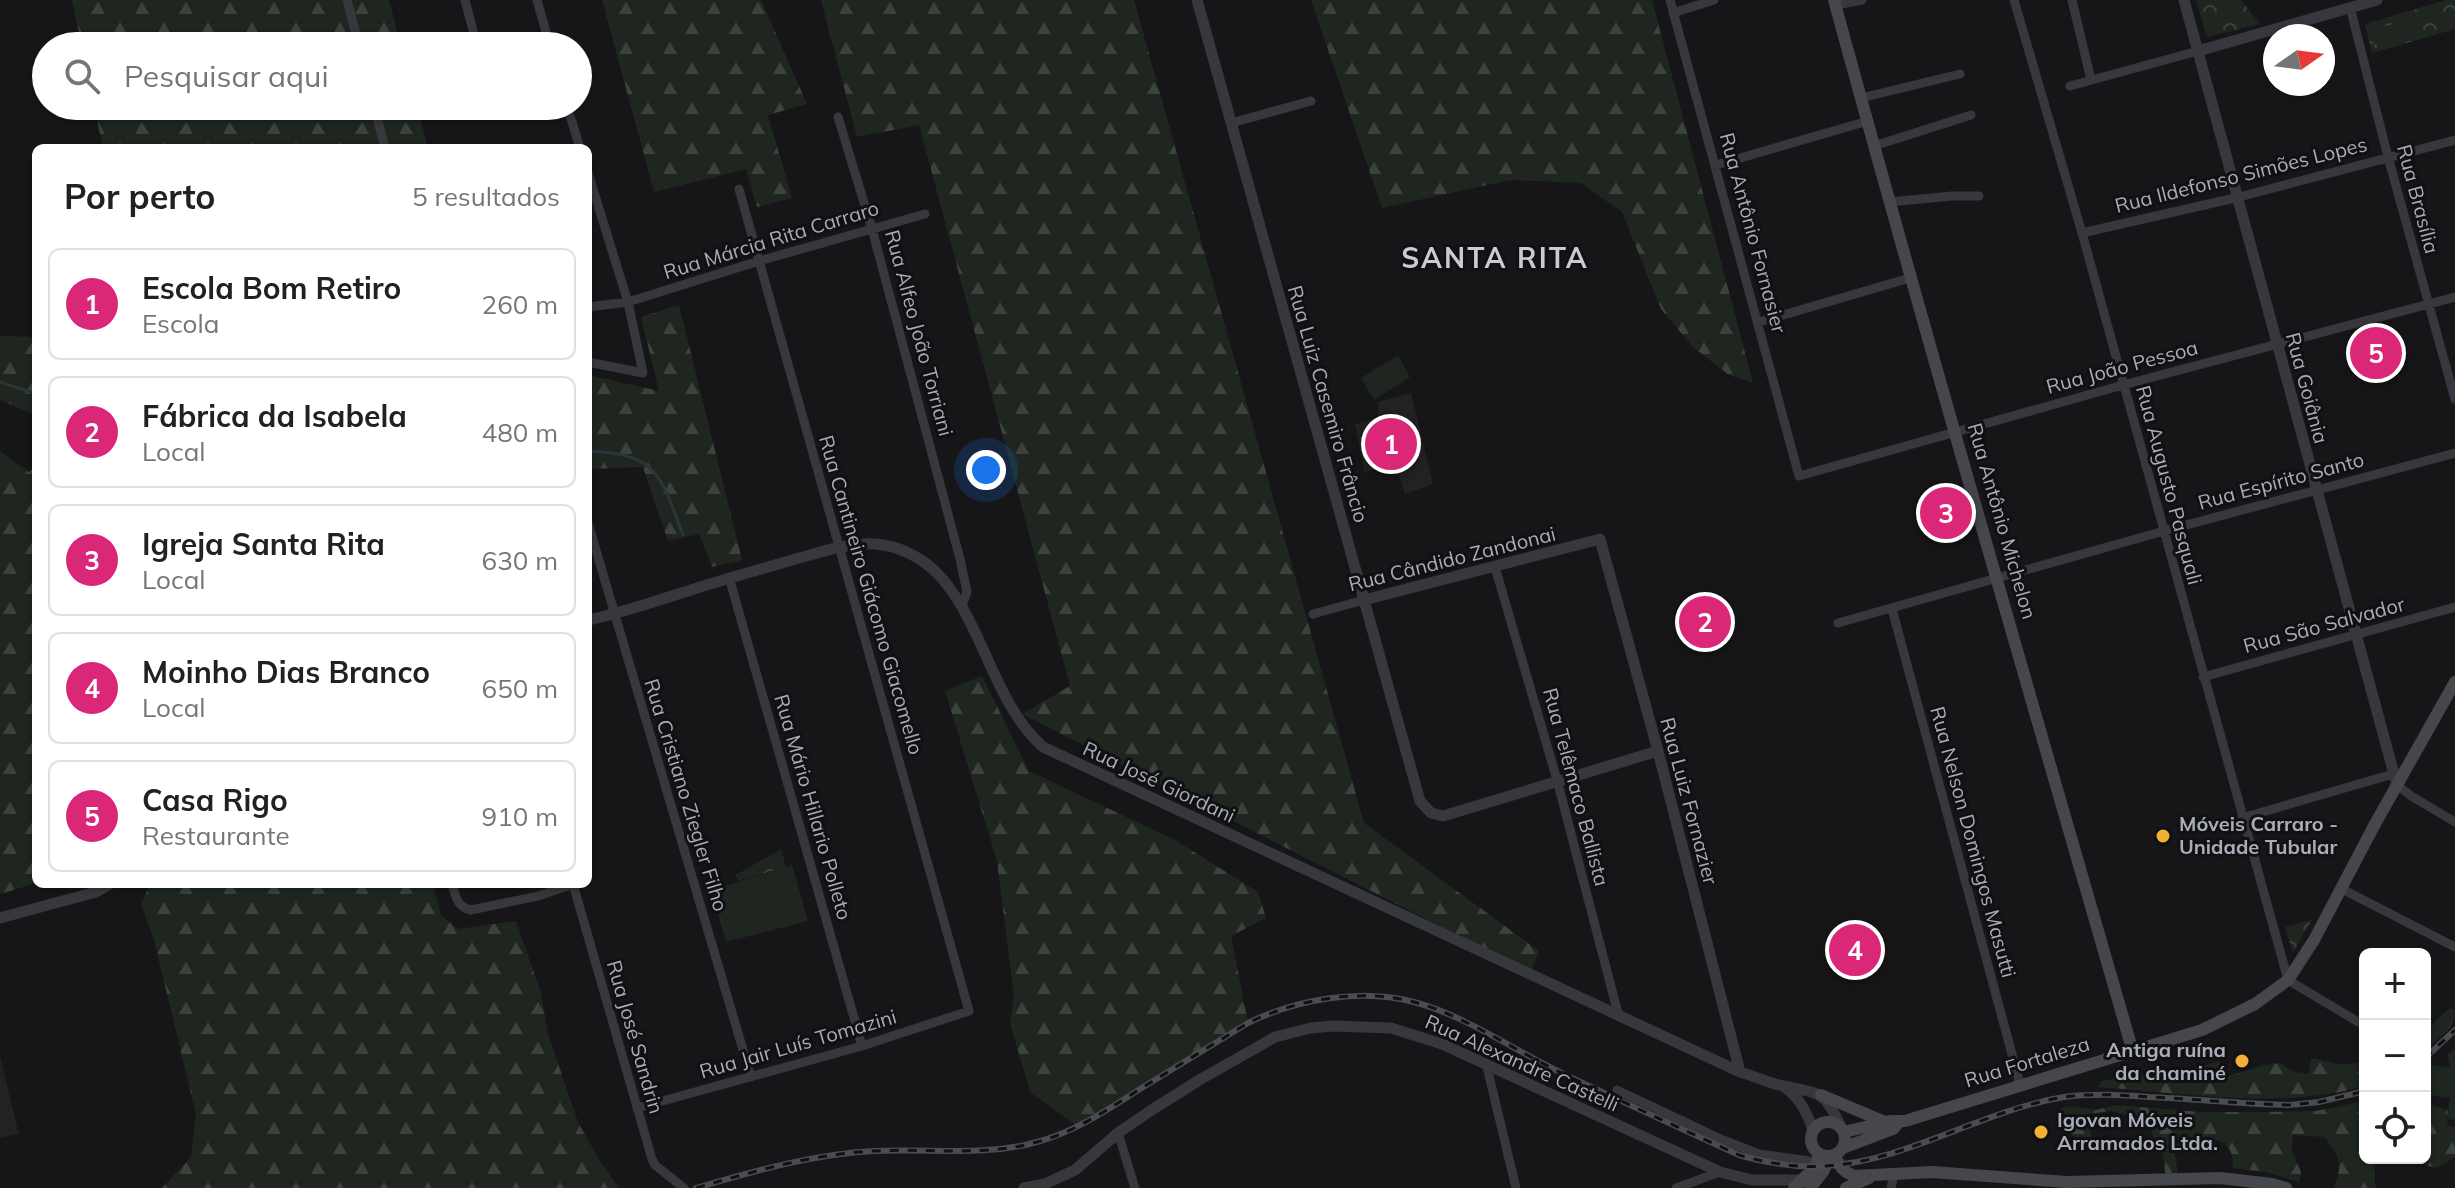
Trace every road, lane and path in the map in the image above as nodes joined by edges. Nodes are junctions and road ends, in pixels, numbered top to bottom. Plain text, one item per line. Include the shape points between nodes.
1 (347, 0) edge
2 (465, 0) edge
3 (537, 0) edge
4 (1197, 0) edge
5 (1670, 0) edge
6 (1714, 0) edge
7 (1862, 0) edge
8 (2014, 0) edge
9 (2072, 0) edge
10 (2184, 0) edge
11 (2377, 0) edge
12 (1835, 3) edge
13 (2350, 7) junction
14 (1673, 13) junction
15 (355, 32) edge
16 (473, 32) edge
17 (546, 32) edge
18 (2198, 51) junction
19 (1960, 74) dead end
20 (2091, 80) junction
21 (2070, 86) dead end
22 (1861, 98) junction
23 (1311, 101) dead end
24 (1971, 115) dead end
25 (838, 117) dead end
26 (378, 120) edge
27 (571, 120) edge
28 (1868, 121) junction
29 (1231, 123) junction
30 (2455, 140) edge
31 (384, 144) edge
32 (579, 144) edge
33 (1874, 146) junction
34 (2388, 157) junction
35 (1716, 165) junction
36 (592, 186) edge
37 (739, 189) dead end
38 (1979, 196) dead end
39 (2239, 197) junction
40 (1889, 202) junction
41 (925, 214) dead end
42 (872, 229) junction
43 (2082, 233) junction
44 (759, 261) junction
45 (1910, 278) junction
46 (2455, 297) edge
47 (628, 302) junction
48 (2428, 305) junction
49 (592, 306) edge
50 (1759, 322) junction
51 (2276, 344) junction
52 (592, 363) edge
53 (2123, 385) junction
54 (2455, 399) edge
55 (1956, 432) junction
56 (2455, 453) edge
57 (1799, 476) joint
58 (2317, 491) junction
59 (2164, 531) junction
60 (592, 537) edge
61 (1600, 539) joint
62 (839, 547) junction
63 (1495, 567) junction
64 (729, 577) junction
65 (1997, 580) junction
66 (1364, 600) junction
67 (962, 606) junction
68 (2455, 607) edge
69 (1892, 609) junction
70 (614, 614) junction
71 (1313, 614) dead end
72 (592, 619) edge
73 (1838, 623) dead end
74 (2356, 635) junction
75 (2203, 677) junction
76 (2455, 682) edge
77 (1658, 751) junction
78 (2395, 779) junction
79 (1557, 780) junction
80 (2242, 818) junction
81 (2455, 822) edge
82 (103, 888) edge
83 (453, 888) edge
84 (561, 888) edge
85 (574, 888) edge
86 (2342, 889) junction
87 (0, 918) edge
88 (2455, 947) edge
89 (2288, 980) junction
90 (969, 1011) joint
91 (1619, 1017) junction
92 (2359, 1022) edge
93 (862, 1046) junction
94 (2133, 1052) junction
95 (1487, 1067) junction
96 (1740, 1072) junction
97 (751, 1077) junction
98 (2020, 1084) junction
99 (1783, 1086) junction
100 (1617, 1090) dead end
101 (1821, 1095) junction
102 (637, 1108) junction
103 (1885, 1122) junction
104 (1899, 1122) junction
105 (1813, 1130) junction
106 (1843, 1130) junction
107 (1118, 1133) junction
108 (1829, 1155) junction
109 (1720, 1172) junction
110 (1894, 1174) junction
111 (1872, 1177) junction
112 (2222, 1183) edge
113 (1756, 1184) edge
114 (1806, 1184) edge
115 (2030, 1184) edge
116 (2083, 1185) edge
117 (684, 1188) edge
118 (1024, 1188) edge
119 (1135, 1188) edge
120 (1516, 1188) edge
121 (1676, 1188) edge
122 (1846, 1188) edge
123 (1891, 1188) edge
124 (2286, 1188) edge

1 - 15 street
2 - 16 street
3 - 17 street
4 - 29 street, Rua Luiz Casemiro Frâncio
5 - 14 street, Rua Antônio Fornasier
6 - 14 street
7 - 12 street
8 - 43 street, Rua Augusto Pasquali
9 - 20 street
10 - 18 street, Rua Goiânia
11 - 13 street
12 - 22 main road, Rua Antônio Michelon
13 - 18 street
13 - 34 street, Rua Brasília
14 - 35 street, Rua Antônio Fornasier
18 - 20 street
18 - 39 street, Rua Goiânia
19 - 22 street
20 - 21 street
22 - 28 main road, Rua Antônio Michelon
23 - 29 street
24 - 33 street
25 - 42 street, Rua Alfeo João Torriani
26 - 31 street
27 - 32 street
28 - 33 main road, Rua Antônio Michelon
28 - 35 street
29 - 66 street, Rua Luiz Casemiro Frâncio
30 - 34 street, Rua Ildefonso Simões Lopes
33 - 40 main road, Rua Antônio Michelon
34 - 39 street, Rua Ildefonso Simões Lopes
34 - 48 street, Rua Brasília
35 - 50 street, Rua Antônio Fornasier
36 - 47 street
37 - 44 street, Rua Cantineiro Giácomo Giacomello
38 - 40 street
39 - 43 street, Rua Ildefonso Simões Lopes
39 - 51 street, Rua Goiânia
40 - 45 main road, Rua Antônio Michelon
41 - 42 street, Rua Márcia Rita Carraro
42 - 44 street, Rua Márcia Rita Carraro
42 - 67 street, Rua Alfeo João Torriani via 960,559 967,592
43 - 53 street, Rua Augusto Pasquali
44 - 47 street, Rua Márcia Rita Carraro
44 - 62 street, Rua Cantineiro Giácomo Giacomello
45 - 50 street
45 - 55 main road, Rua Antônio Michelon
46 - 48 street, Rua João Pessoa
47 - 49 street, Rua Márcia Rita Carraro
47 - 52 street via 643,373
48 - 51 street, Rua João Pessoa
48 - 54 street, Rua Brasília
50 - 57 street, Rua Antônio Fornasier
51 - 53 street, Rua João Pessoa
51 - 58 street, Rua Goiânia
53 - 55 street, Rua João Pessoa
53 - 59 street, Rua Augusto Pasquali
55 - 57 street, Rua João Pessoa
55 - 65 main road, Rua Antônio Michelon
56 - 58 street, Rua Espírito Santo
58 - 59 street, Rua Espírito Santo
58 - 74 street, Rua Goiânia
59 - 65 street, Rua Espírito Santo
59 - 75 street, Rua Augusto Pasquali
60 - 70 street, Rua Cristiano Ziegler Filho
61 - 63 street, Rua Cândido Zandonai
61 - 77 street, Rua Luiz Fornazier
62 - 64 street, Rua José Giordani
62 - 67 street, Rua José Giordani via 880,544 904,550 947,583
62 - 90 street, Rua Cantineiro Giácomo Giacomello
63 - 66 street, Rua Cândido Zandonai
63 - 79 street, Rua Telêmaco Ballista
64 - 70 street, Rua José Giordani
64 - 93 street, Rua Mário Hillario Polleto
65 - 69 street, Rua Espírito Santo
65 - 94 main road, Rua Antônio Michelon
66 - 71 street, Rua Cândido Zandonai
66 - 79 street, Rua Luiz Casemiro Frâncio via 1420,801 1431,813 1443,816
67 - 91 street, Rua José Giordani via 1016,717 1043,747
68 - 74 street, Rua São Salvador
69 - 73 street, Rua Espírito Santo
69 - 98 street, Rua Nelson Domingos Masutti
70 - 72 street, Rua José Giordani
70 - 97 street, Rua Cristiano Ziegler Filho
74 - 75 street, Rua São Salvador
74 - 78 street, Rua Goiânia
75 - 80 street, Rua Augusto Pasquali
76 - 78 main road, Rua Fortaleza
77 - 79 street
77 - 96 street, Rua Luiz Fornazier
78 - 80 street
78 - 81 street via 2411,796
78 - 86 main road, Rua Fortaleza
79 - 91 street, Rua Telêmaco Ballista
80 - 89 street, Rua Augusto Pasquali
82 - 87 street
83 - 84 street via 458,903 471,910
85 - 102 street, Rua José Sandrin
86 - 88 street
86 - 89 main road, Rua Fortaleza
89 - 92 street
89 - 94 main road, Rua Fortaleza via 2224,1021
90 - 93 street, Rua Jair Luís Tomazini
91 - 96 street, Rua José Giordani
93 - 97 street, Rua Jair Luís Tomazini
94 - 98 main road, Rua Fortaleza
95 - 107 street, Rua Alexandre Castelli via 1442,1044 1391,1028 1311,1028 1275,1037
95 - 109 street, Rua Alexandre Castelli
95 - 120 street
96 - 99 street, Rua José Giordani
97 - 102 street, Rua Jair Luís Tomazini
98 - 104 main road, Rua Fortaleza
99 - 101 street, Rua José Giordani
99 - 105 street via 1798,1099
100 - 108 street via 1759,1154
101 - 103 main road
101 - 106 street
102 - 117 street, Rua José Sandrin via 655,1165
103 - 104 main road, Rua Fortaleza
103 - 106 main road, Rua Fortaleza
104 - 108 main road, Rua Fortaleza
105 - 106 main road via 1826,1121
105 - 108 main road via 1812,1146
106 - 108 main road via 1845,1143
107 - 118 street, Rua Alexandre Castelli via 1075,1170
107 - 119 street
108 - 111 main road via 1843,1171
108 - 114 main road
109 - 113 street, Rua Alexandre Castelli
109 - 121 street
110 - 111 main road
110 - 115 main road via 1932,1172
110 - 123 street
111 - 122 main road
112 - 116 main road
112 - 124 main road via 2258,1181
113 - 114 street, Rua Alexandre Castelli
115 - 116 main road

